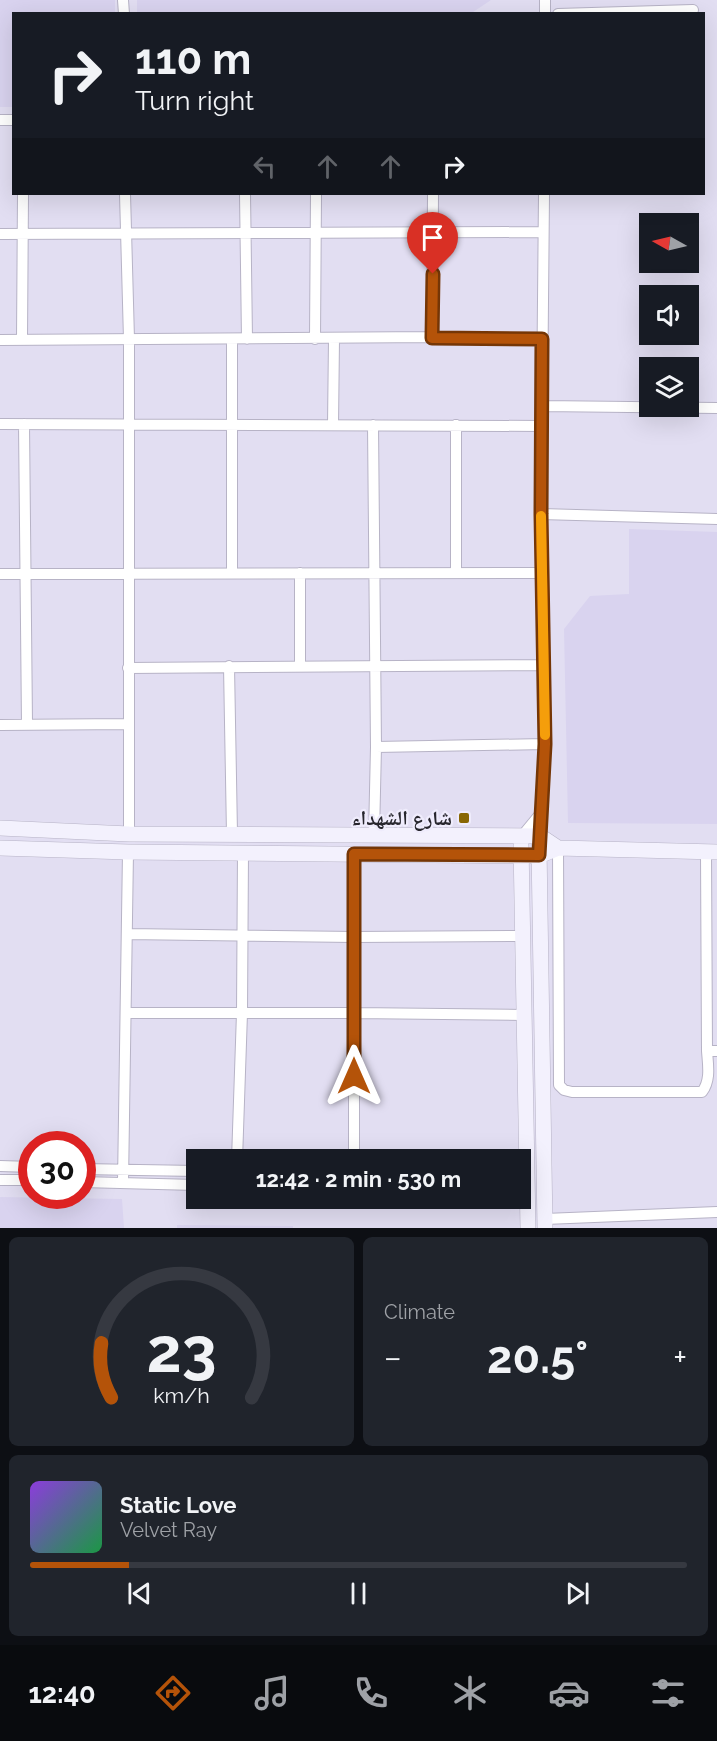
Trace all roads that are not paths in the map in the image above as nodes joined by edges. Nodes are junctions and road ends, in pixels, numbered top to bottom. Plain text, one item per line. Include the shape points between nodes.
1 (693, 10) dead end
2 (663, 12) edge
3 (23, 195) edge
4 (125, 195) edge
5 (245, 195) edge
6 (316, 195) edge
7 (433, 195) edge
8 (544, 195) edge
9 (316, 232) junction
10 (433, 232) junction
11 (543, 232) junction
12 (23, 233) junction
13 (244, 233) junction
14 (0, 234) edge
15 (126, 234) junction
16 (432, 338) junction
17 (22, 339) junction
18 (129, 339) junction
19 (232, 339) junction
20 (247, 339) junction
21 (315, 339) junction
22 (334, 339) junction
23 (542, 339) junction
24 (0, 340) edge
25 (542, 406) junction
26 (717, 408) edge
27 (0, 424) edge
28 (24, 424) junction
29 (128, 424) junction
30 (333, 425) junction
31 (373, 425) junction
32 (456, 425) junction
33 (231, 426) junction
34 (542, 426) junction
35 (541, 514) junction
36 (717, 519) edge
37 (128, 573) junction
38 (232, 573) junction
39 (300, 573) junction
40 (376, 573) junction
41 (456, 573) junction
42 (543, 573) junction
43 (0, 574) edge
44 (26, 574) junction
45 (375, 665) junction
46 (544, 665) junction
47 (229, 666) junction
48 (300, 666) junction
49 (128, 668) junction
50 (27, 724) junction
51 (128, 724) junction
52 (0, 725) edge
53 (545, 744) junction
54 (376, 747) junction
55 (541, 813) junction
56 (0, 828) edge
57 (129, 834) junction
58 (232, 834) junction
59 (374, 835) junction
60 (522, 836) junction
61 (540, 836) junction
62 (0, 848) edge
63 (558, 848) junction
64 (128, 852) junction
65 (243, 852) junction
66 (711, 852) edge
67 (354, 854) junction
68 (520, 855) junction
69 (539, 855) junction
70 (127, 934) junction
71 (243, 936) junction
72 (522, 936) junction
73 (354, 937) junction
74 (126, 1013) junction
75 (242, 1013) junction
76 (354, 1013) junction
77 (523, 1015) junction
78 (712, 1051) edge
79 (237, 1149) edge
80 (354, 1149) edge
81 (524, 1149) edge
82 (0, 1166) edge
83 (18, 1167) edge
84 (96, 1169) edge
85 (123, 1170) junction
86 (186, 1171) edge
87 (0, 1180) edge
88 (18, 1180) edge
89 (96, 1182) edge
90 (123, 1183) junction
91 (186, 1185) edge
92 (526, 1209) edge
93 (717, 1212) edge
94 (545, 1224) edge
95 (528, 1228) edge

1 - 2 street
3 - 12 street
4 - 15 street
5 - 13 street
6 - 9 street
7 - 10 street
8 - 11 street
9 - 10 street
9 - 13 street
9 - 21 street
10 - 11 street
10 - 16 street
11 - 23 street
12 - 14 street
12 - 15 street
12 - 17 street
13 - 15 street
13 - 20 street
15 - 18 street
16 - 22 street
16 - 23 street
17 - 18 street
17 - 24 street
18 - 19 street
18 - 29 street
19 - 20 street
19 - 33 street
20 - 21 street
21 - 22 street
22 - 30 street
23 - 25 street
25 - 26 street
25 - 34 street
27 - 28 street
28 - 29 street
28 - 44 street
29 - 33 street
29 - 37 street
30 - 31 street
30 - 33 street
31 - 32 street
31 - 40 street
32 - 34 street
32 - 41 street
33 - 38 street
34 - 35 street
35 - 36 street
35 - 42 street
37 - 38 street
37 - 44 street
37 - 49 street
38 - 39 street
39 - 40 street
39 - 48 street
40 - 41 street
40 - 45 street
41 - 42 street
42 - 46 street
43 - 44 street
44 - 50 street
45 - 46 street
45 - 48 street
45 - 54 street
46 - 53 street
47 - 48 street
47 - 49 street
47 - 58 street
49 - 51 street
50 - 51 street
50 - 52 street
51 - 57 street
53 - 54 street
53 - 55 street
54 - 59 street
55 - 60 street
55 - 61 street
56 - 57 main road
57 - 58 main road
58 - 59 main road
59 - 60 main road
60 - 61 main road
60 - 68 main road
61 - 63 main road
61 - 69 main road
62 - 64 main road
63 - 66 main road
63 - 69 main road
63 - 78 street via 560,1085 572,1092 702,1092
64 - 65 main road
64 - 70 street
65 - 67 main road
65 - 71 street
66 - 78 street
67 - 68 main road
67 - 73 street
68 - 69 main road
68 - 72 main road
69 - 94 main road
70 - 71 street
70 - 74 street
71 - 73 street
71 - 75 street
72 - 73 street
72 - 77 main road
73 - 76 street
74 - 75 street
74 - 85 street
75 - 76 street
75 - 79 street
76 - 77 street
76 - 80 street
77 - 81 main road
82 - 83 street
84 - 85 street
85 - 86 street
85 - 90 street
87 - 88 street
89 - 90 street
90 - 91 street
92 - 95 main road
93 - 94 street

